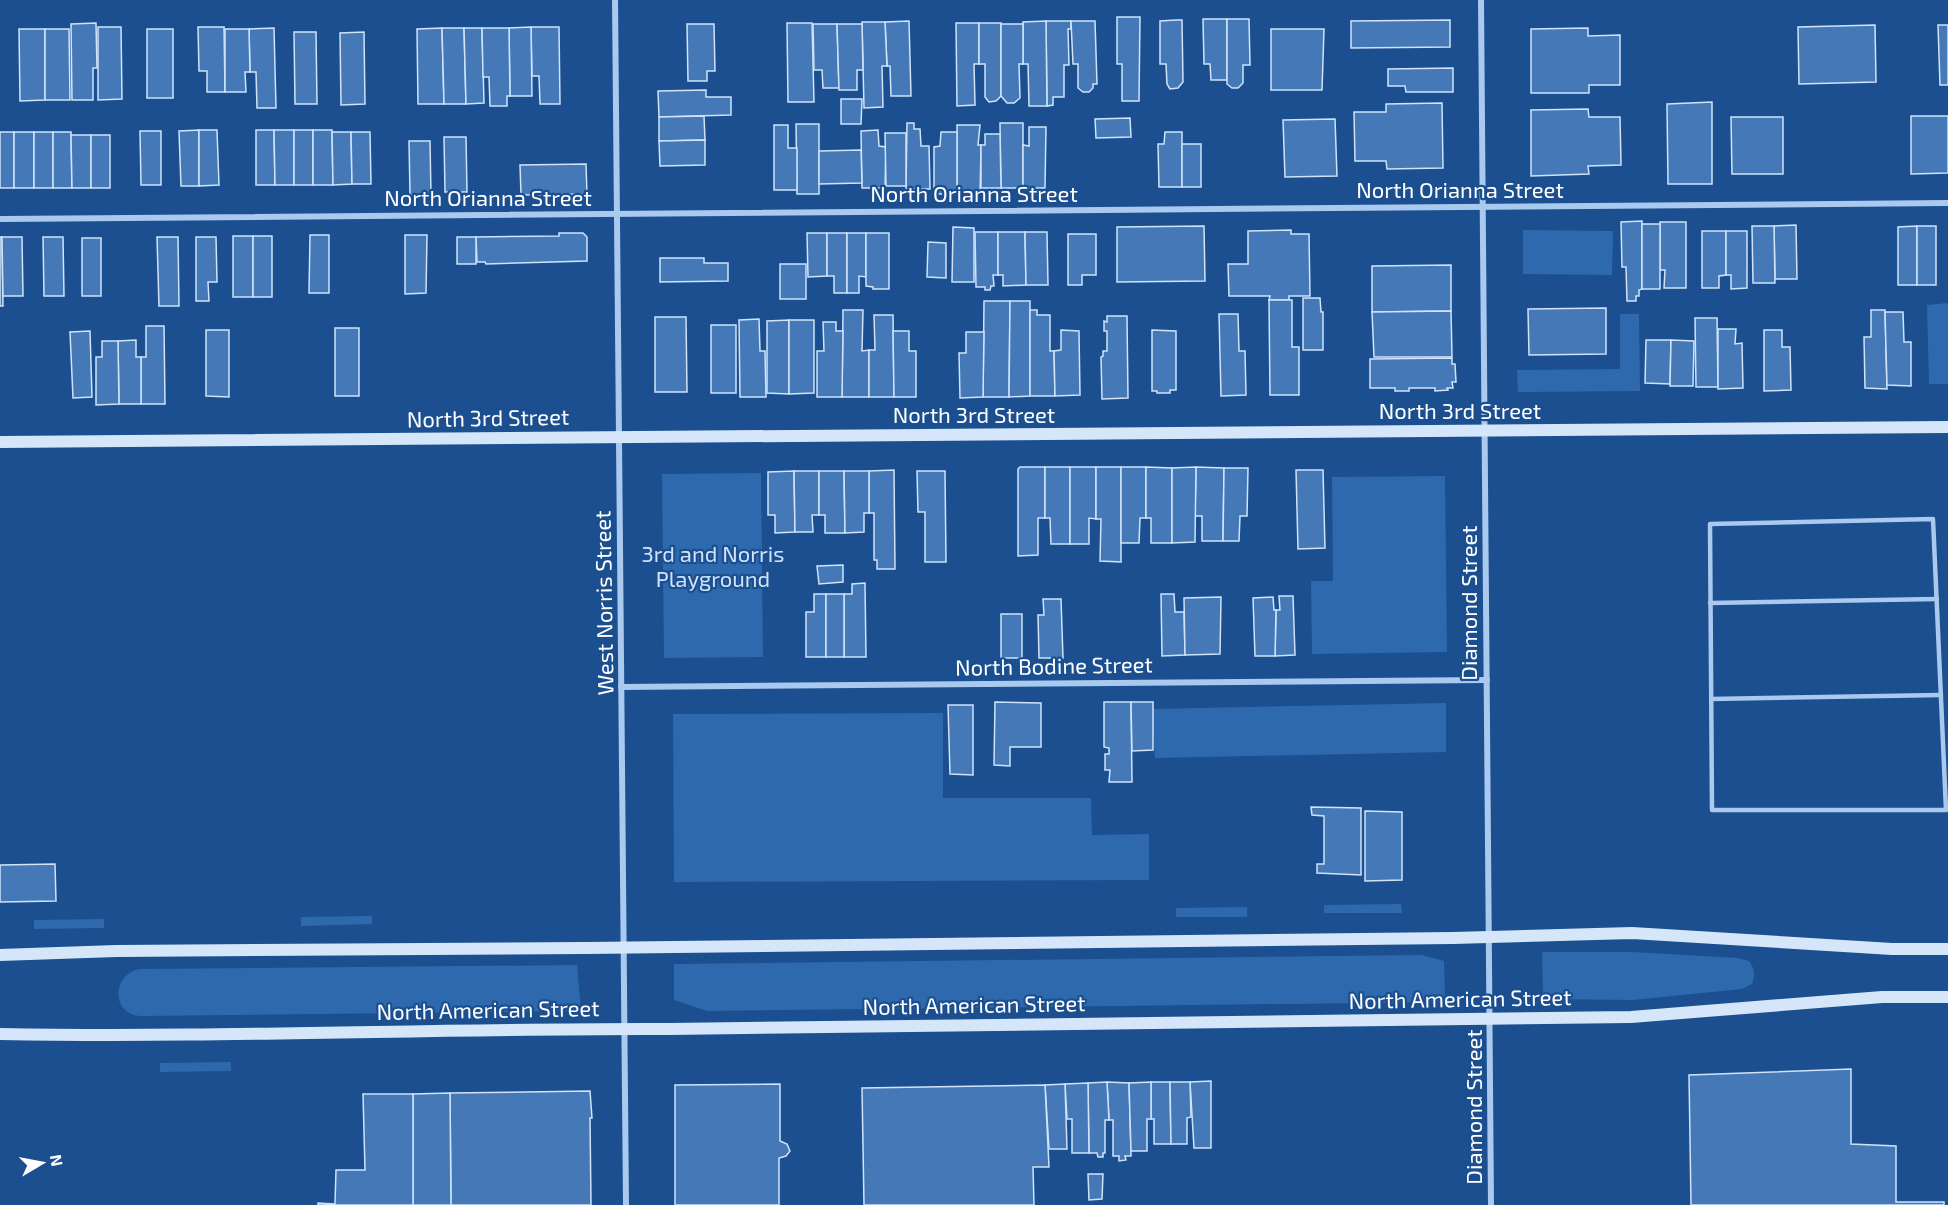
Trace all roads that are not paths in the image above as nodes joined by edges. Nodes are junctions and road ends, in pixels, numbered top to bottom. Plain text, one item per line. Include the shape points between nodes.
1 (615, 0) edge
2 (1481, 0) edge
3 (1948, 203) edge
4 (1483, 207) junction
5 (617, 214) junction
6 (0, 219) edge
7 (1948, 427) edge
8 (1486, 430) junction
9 (619, 437) junction
10 (0, 442) edge
11 (1937, 599) junction
12 (1710, 603) junction
13 (1486, 680) junction
14 (621, 687) junction
15 (1941, 695) junction
16 (1711, 699) junction
17 (1489, 937) junction
18 (624, 947) junction
19 (1948, 949) edge
20 (0, 955) edge
21 (1948, 997) edge
22 (1490, 1019) junction
23 (625, 1029) junction
24 (0, 1034) edge
25 (626, 1205) edge
26 (1491, 1205) edge

1 - 5 street, West Norris Street
2 - 4 street, Diamond Street
3 - 4 street, North Orianna Street
4 - 5 street, North Orianna Street
4 - 8 street, Diamond Street
5 - 6 street, North Orianna Street
5 - 9 street, West Norris Street
7 - 8 street, North 3rd Street
8 - 9 street, North 3rd Street
8 - 13 street, Diamond Street
9 - 10 street, North 3rd Street
9 - 14 street, West Norris Street
11 - 12 lane
11 - 12 lane via 1933,519 1710,524
11 - 15 lane
12 - 16 lane
13 - 14 street, North Bodine Street
13 - 17 street, Diamond Street
14 - 18 street, West Norris Street
15 - 16 lane
15 - 16 lane via 1946,810 1712,810
17 - 18 street
17 - 19 street via 1632,933
17 - 22 street, Diamond Street
18 - 20 street
18 - 23 street, West Norris Street
21 - 22 street, North American Street via 1882,998 1631,1017
22 - 23 street, North American Street
22 - 26 street, Diamond Street
23 - 24 street, North American Street
23 - 25 street, West Norris Street

